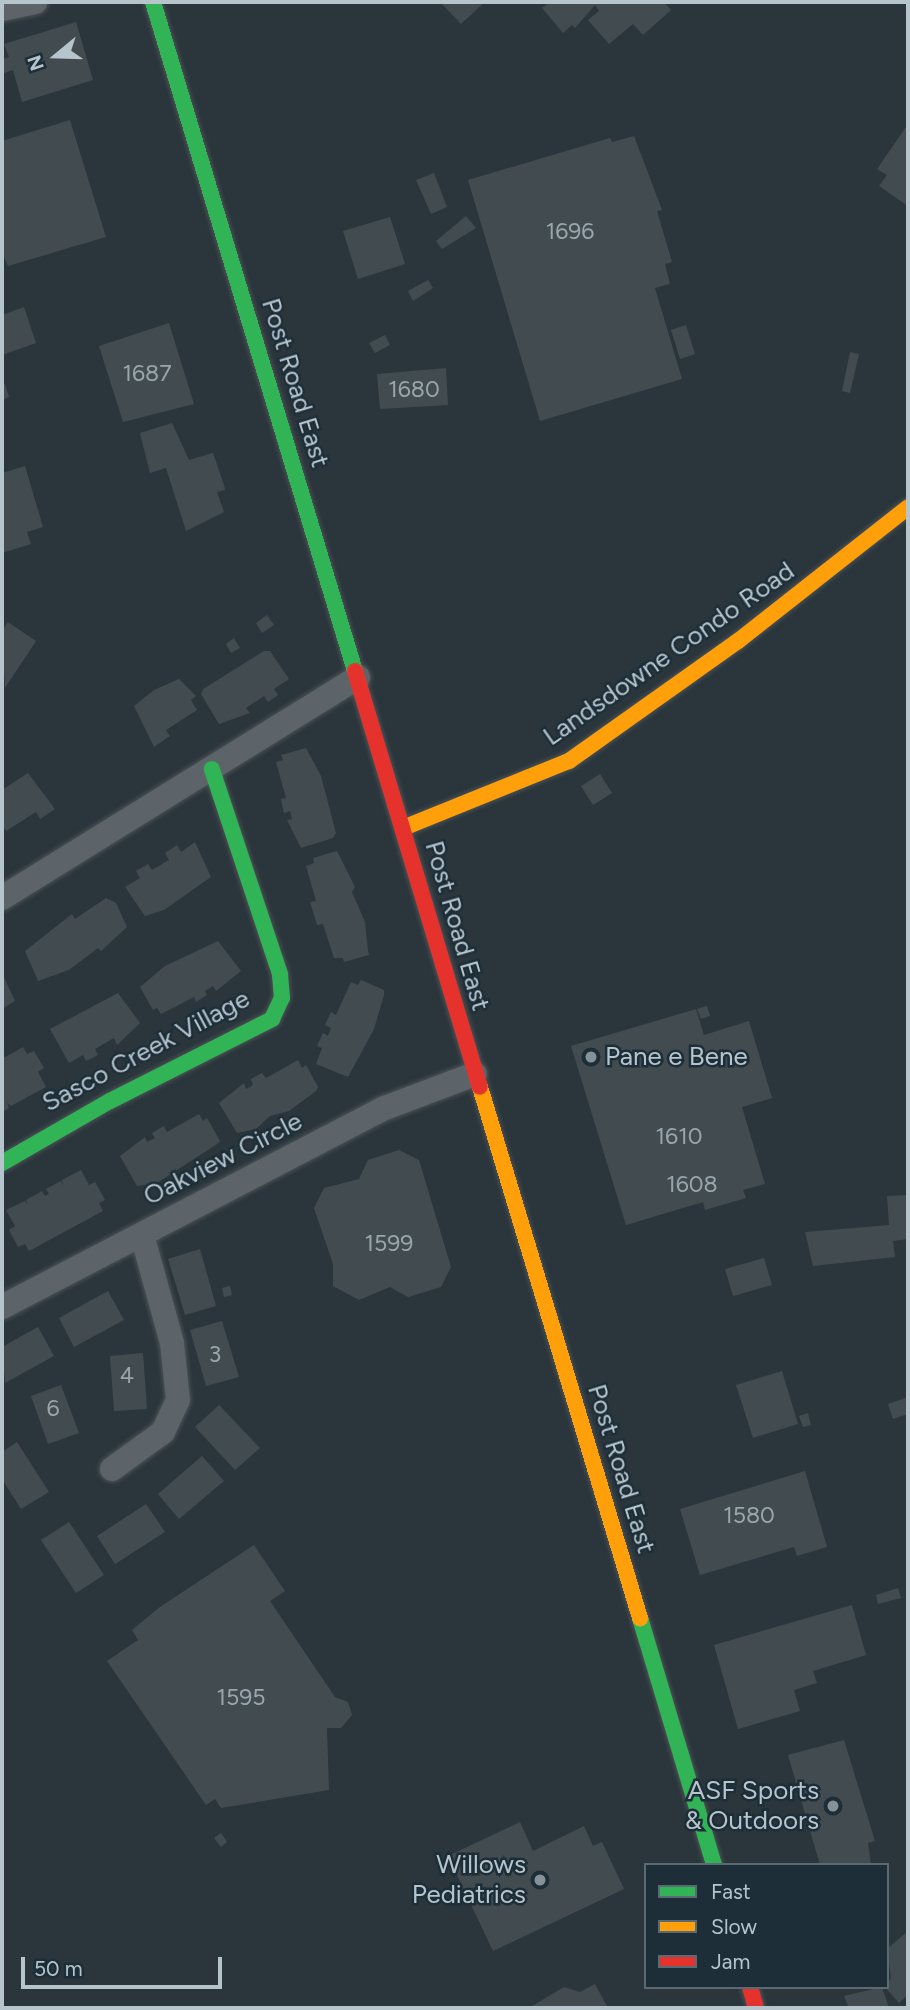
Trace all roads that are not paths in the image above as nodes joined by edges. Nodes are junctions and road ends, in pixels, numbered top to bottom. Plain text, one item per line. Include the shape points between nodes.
1 (35, 2) edge
2 (153, 2) edge
3 (2, 9) edge
4 (908, 507) edge
5 (358, 677) junction
6 (212, 769) junction
7 (402, 828) junction
8 (2, 898) edge
9 (475, 1074) junction
10 (2, 1163) edge
11 (142, 1235) junction
12 (2, 1307) edge
13 (112, 1469) dead end
14 (713, 1863) edge
15 (751, 1989) edge
16 (756, 2008) edge

1 - 3 street
2 - 5 main road, Post Road East
4 - 7 main road, Landsdowne Condo Road via 738,641 569,761
5 - 6 street
5 - 7 main road, Post Road East
6 - 8 street
6 - 10 main road, Sasco Creek Village via 280,974 282,998 272,1019 110,1101
7 - 9 main road, Post Road East
9 - 11 street, Oakview Circle via 385,1108
9 - 14 main road, Post Road East
11 - 12 street, Oakview Circle
11 - 13 street via 172,1343 178,1400 163,1432
15 - 16 main road

